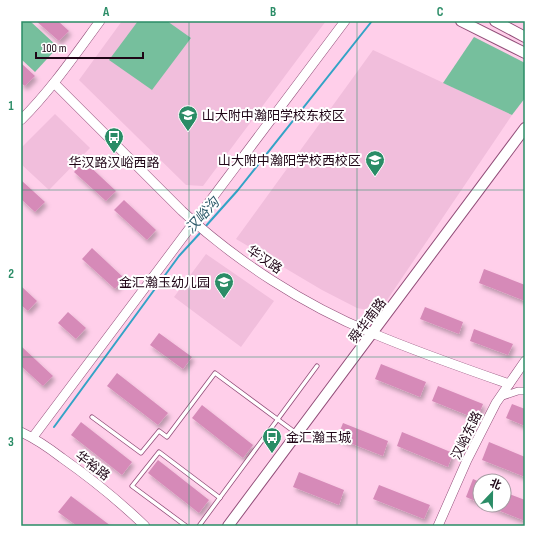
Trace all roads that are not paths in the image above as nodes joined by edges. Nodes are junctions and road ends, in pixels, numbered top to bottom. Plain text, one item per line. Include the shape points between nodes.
1 (100, 21) edge
2 (345, 21) edge
3 (461, 21) edge
4 (494, 21) edge
5 (525, 37) edge
6 (525, 53) edge
7 (54, 83) junction
8 (21, 120) edge
9 (525, 128) edge
10 (200, 227) junction
11 (373, 334) junction
12 (525, 361) edge
13 (317, 366) dead end
14 (509, 384) junction
15 (525, 391) edge
16 (500, 397) junction
17 (92, 417) dead end
18 (278, 419) junction
19 (21, 432) edge
20 (297, 434) junction
21 (33, 437) junction
22 (220, 498) junction
23 (145, 526) edge
24 (186, 526) edge
25 (199, 526) edge
26 (228, 526) edge
27 (438, 526) edge

1 - 7 street
2 - 10 street
3 - 6 main road
4 - 5 main road
7 - 8 street
7 - 10 street, 华汉路
9 - 11 main road, 舜华南路
10 - 11 street, 华汉路 via 244,261 306,301
10 - 21 street
11 - 14 street, 华汉路
11 - 20 main road, 舜华南路
12 - 14 street, 汉峪东路
13 - 18 lane
14 - 16 street, 汉峪东路
15 - 16 street
16 - 27 street, 汉峪东路 via 467,460
17 - 18 lane via 141,453 159,431 167,437 215,372
18 - 20 lane
18 - 22 lane
19 - 21 street, 华裕路
20 - 26 main road, 舜华南路
21 - 23 street, 华裕路 via 86,475
22 - 24 lane via 159,452 132,486
22 - 25 lane

